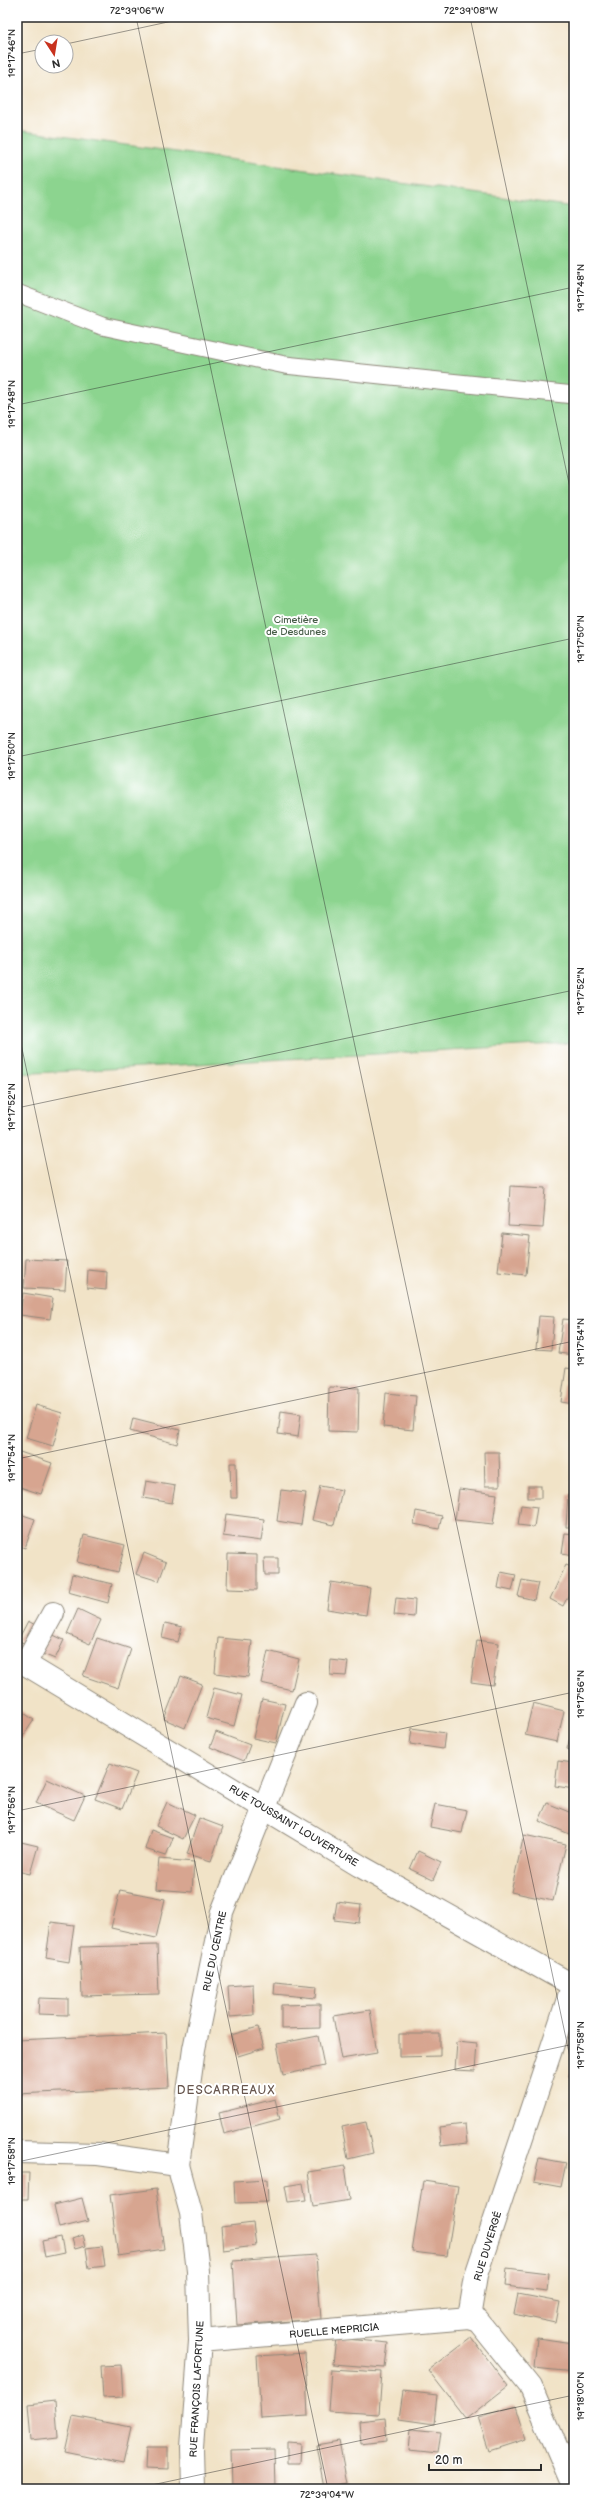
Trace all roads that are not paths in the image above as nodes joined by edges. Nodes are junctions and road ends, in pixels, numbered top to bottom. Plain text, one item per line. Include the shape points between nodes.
1 (17, 293) edge
2 (574, 395) edge
3 (54, 1613) dead end
4 (21, 1661) edge
5 (306, 1703) dead end
6 (265, 1807) junction
7 (574, 1984) edge
8 (17, 2152) edge
9 (178, 2165) junction
10 (469, 2318) junction
11 (200, 2341) junction
12 (574, 2488) edge
13 (194, 2489) edge

1 - 2 lane via 102,326 286,365
3 - 4 street
4 - 6 street, RUE TOUSSAINT LOUVERTURE
5 - 6 street, RUE DU CENTRE
6 - 7 street, RUE TOUSSAINT LOUVERTURE via 360,1866
6 - 9 street, RUE DU CENTRE via 222,1912 194,2048
7 - 10 street, RUE DUVERGÉ via 476,2275
8 - 9 street via 98,2154
9 - 11 street, RUE FRANÇOIS LAFORTUNE via 191,2213 198,2271
10 - 11 street, RUELLE MEPRICIA
10 - 12 street via 478,2321 531,2387
11 - 13 street, RUE FRANÇOIS LAFORTUNE via 192,2447

